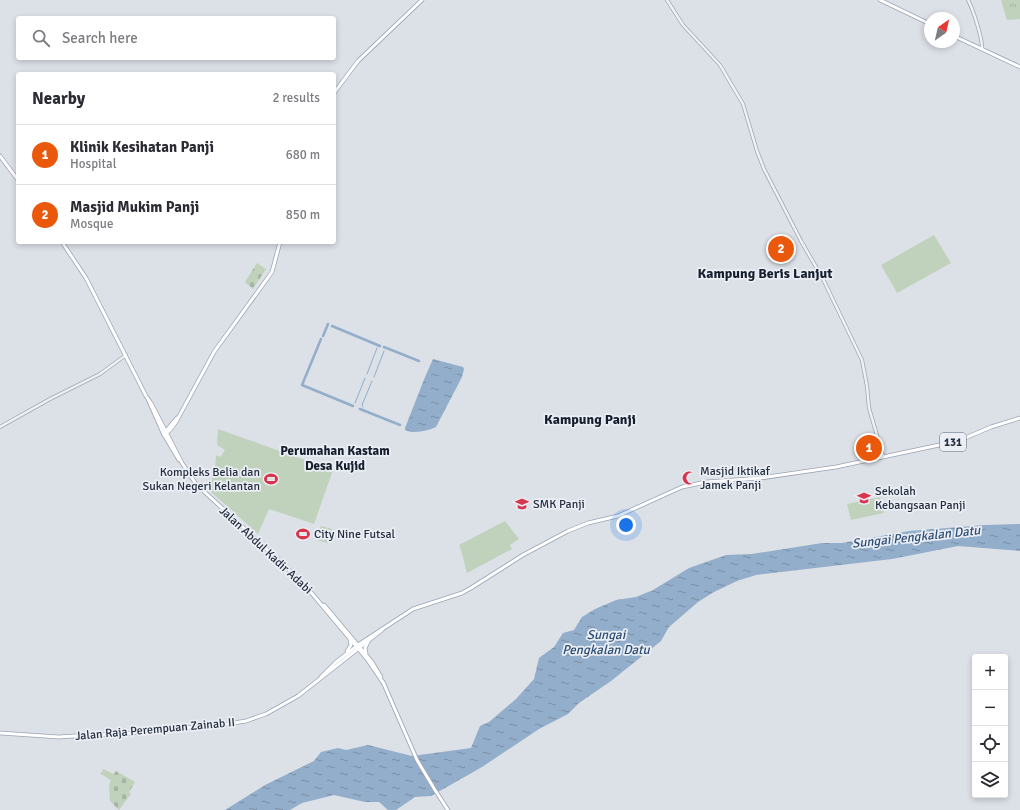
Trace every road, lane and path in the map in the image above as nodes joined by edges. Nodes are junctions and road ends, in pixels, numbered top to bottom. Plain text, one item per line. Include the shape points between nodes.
1 (422, 0) edge
2 (667, 0) edge
3 (880, 0) edge
4 (968, 0) edge
5 (924, 21) edge
6 (960, 39) edge
7 (982, 49) junction
8 (1020, 67) edge
9 (336, 90) edge
10 (0, 156) edge
11 (16, 177) edge
12 (63, 244) edge
13 (279, 244) edge
14 (126, 355) junction
15 (1020, 418) edge
16 (0, 427) edge
17 (165, 433) junction
18 (882, 456) junction
19 (351, 638) junction
20 (368, 639) junction
21 (358, 647) junction
22 (345, 657) junction
23 (368, 658) junction
24 (0, 733) edge
25 (448, 810) edge

1 - 9 main road via 358,61
2 - 18 street via 683,24 720,65 743,104 764,169 840,312 862,360 869,408
3 - 5 main road
4 - 7 street
6 - 7 main road
7 - 8 main road
10 - 11 main road
12 - 14 main road, Jalan Abdul Kadir Adabi via 86,278
13 - 17 main road via 272,272 214,352 176,422
14 - 16 street via 100,374
14 - 17 main road, Jalan Abdul Kadir Adabi
15 - 18 main road, 131 via 958,441
17 - 19 main road, Jalan Abdul Kadir Adabi via 191,477 286,567
18 - 20 main road, 131 via 823,469 761,478 713,481 682,487 618,516 568,531 523,555 462,593 419,606
19 - 20 main road
19 - 21 main road, Jalan Abdul Kadir Adabi
19 - 22 main road via 351,645
20 - 21 main road, 131
20 - 23 main road via 365,648
21 - 22 main road, 131
21 - 23 main road, Jalan Abdul Kadir Adabi
22 - 23 main road via 358,653
22 - 24 main road, Jalan Raja Perempuan Zainab II / 131 via 282,706 257,718 226,725 59,737
23 - 25 main road, Jalan Abdul Kadir Adabi via 384,684 412,750

